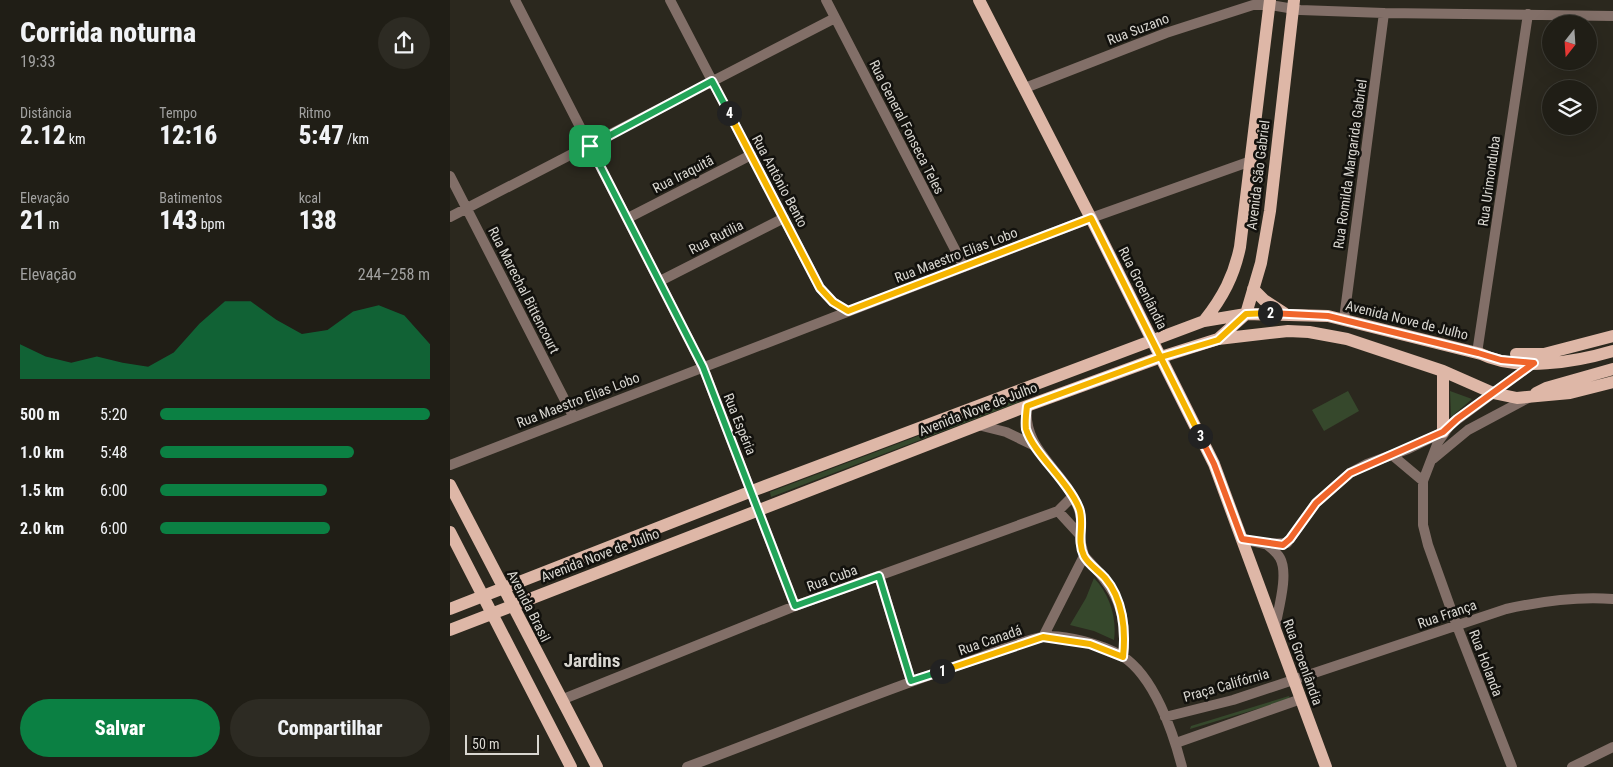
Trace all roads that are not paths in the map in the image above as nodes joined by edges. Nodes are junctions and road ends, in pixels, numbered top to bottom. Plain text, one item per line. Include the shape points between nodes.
1 (515, 0) edge
2 (670, 0) edge
3 (826, 0) edge
4 (979, 0) edge
5 (1270, 2) edge
6 (1294, 5) edge
7 (1384, 13) junction
8 (1528, 14) junction
9 (1613, 16) edge
10 (836, 18) junction
11 (712, 81) junction
12 (1024, 88) junction
13 (590, 146) junction
14 (751, 155) junction
15 (1250, 161) junction
16 (450, 176) edge
17 (467, 208) junction
18 (450, 217) edge
19 (628, 218) junction
20 (784, 218) junction
21 (1091, 218) junction
22 (964, 267) junction
23 (660, 280) junction
24 (1253, 289) junction
25 (848, 311) junction
26 (1284, 313) junction
27 (1246, 314) junction
28 (1344, 319) junction
29 (1204, 321) junction
30 (1613, 336) edge
31 (1152, 340) junction
32 (1218, 340) junction
33 (1613, 351) edge
34 (1479, 353) junction
35 (1161, 357) junction
36 (1534, 363) junction
37 (703, 367) junction
38 (1613, 369) edge
39 (1443, 371) junction
40 (1613, 382) edge
41 (1493, 393) junction
42 (1530, 398) junction
43 (1027, 406) junction
44 (573, 416) junction
45 (978, 425) junction
46 (1443, 432) junction
47 (1035, 446) junction
48 (1392, 455) junction
49 (1429, 463) junction
50 (450, 465) edge
51 (1423, 481) junction
52 (450, 485) edge
53 (752, 491) junction
54 (1073, 496) junction
55 (759, 510) junction
56 (1058, 511) junction
57 (450, 532) edge
58 (1080, 535) junction
59 (1242, 539) junction
60 (1266, 544) junction
61 (1084, 556) junction
62 (879, 576) junction
63 (504, 589) junction
64 (484, 597) junction
65 (1613, 599) edge
66 (512, 606) junction
67 (795, 606) junction
68 (450, 609) edge
69 (493, 613) junction
70 (1457, 626) junction
71 (1275, 628) junction
72 (450, 630) edge
73 (1043, 637) junction
74 (1123, 657) junction
75 (1294, 679) junction
76 (911, 681) junction
77 (1301, 699) junction
78 (562, 700) junction
79 (1165, 717) junction
80 (1176, 744) junction
81 (1613, 747) edge
82 (571, 767) edge
83 (597, 767) edge
84 (686, 767) edge
85 (1182, 767) edge
86 (1326, 767) edge
87 (1512, 767) edge
88 (1572, 767) edge

1 - 13 street, Rua Espéria
2 - 11 street, Rua Antônio Bento
3 - 10 street, Rua General Fonseca Teles
4 - 12 main road, Rua Groenlândia
5 - 6 street, Rua Suzano
5 - 12 street, Rua Suzano via 1212,17
5 - 15 main road, Avenida São Gabriel
6 - 7 street, Rua Suzano
6 - 24 main road, Avenida São Gabriel via 1270,211
7 - 8 street, Rua Suzano
7 - 28 street, Rua Romilda Margarida Gabriel
8 - 9 street, Rua Suzano
8 - 34 street, Rua Urimonduba
10 - 11 street
10 - 22 street, Rua General Fonseca Teles
11 - 13 street
11 - 14 street, Rua Antônio Bento
12 - 21 main road, Rua Groenlândia
13 - 17 street
13 - 19 street, Rua Espéria
14 - 19 street, Rua Iraquitã
14 - 20 street, Rua Antônio Bento
15 - 21 street, Rua Maestro Elias Lobo
15 - 29 main road, Avenida São Gabriel via 1236,269 1228,288
16 - 17 street, Rua Marechal Bittencourt
17 - 18 street
17 - 44 street, Rua Marechal Bittencourt
19 - 23 street, Rua Espéria
20 - 23 street, Rua Rutilia
20 - 25 street, Rua Antônio Bento via 820,288 833,302
21 - 22 street, Rua Maestro Elias Lobo
21 - 31 main road, Rua Groenlândia
22 - 25 street, Rua Maestro Elias Lobo
23 - 37 street, Rua Espéria
24 - 26 main road
24 - 27 main road, Avenida São Gabriel
25 - 37 street, Rua Maestro Elias Lobo
26 - 27 main road, Avenida Nove de Julho
26 - 28 main road, Avenida Nove de Julho
27 - 29 main road, Avenida Nove de Julho
27 - 32 main road
28 - 34 main road, Avenida Nove de Julho
29 - 31 main road, Avenida Nove de Julho
30 - 34 main road, Avenida Nove de Julho via 1544,354
31 - 35 main road, Rua Groenlândia
31 - 53 main road, Avenida Nove de Julho
32 - 35 main road, Avenida Nove de Julho
32 - 39 main road, Avenida Nove de Julho via 1268,332 1309,332 1347,339
33 - 36 main road, Avenida Nove de Julho via 1577,360
34 - 36 main road, Avenida Nove de Julho via 1501,360
35 - 43 main road, Avenida Nove de Julho
35 - 59 main road, Rua Groenlândia via 1214,464
36 - 41 street
37 - 44 street, Rua Maestro Elias Lobo
37 - 53 street, Rua Espéria
38 - 42 main road via 1546,388
39 - 41 main road, Avenida Nove de Julho
39 - 46 main road
40 - 42 main road, Avenida Nove de Julho via 1570,393
41 - 42 main road, Avenida Nove de Julho
41 - 46 street
42 - 49 street via 1462,435
43 - 45 main road, Avenida Nove de Julho
43 - 47 street via 1026,429
44 - 50 street, Rua Maestro Elias Lobo
45 - 47 street via 1006,432
45 - 55 main road, Avenida Nove de Julho
46 - 48 street
46 - 49 street, Rua Holanda
47 - 54 street
48 - 51 street
48 - 60 street via 1367,464 1333,486 1316,503 1287,543
49 - 51 street, Rua Holanda
51 - 70 street, Rua Holanda via 1428,545
52 - 63 main road, Avenida Brasil
53 - 55 street, Rua Espéria
53 - 63 main road, Avenida Nove de Julho
54 - 56 street, Rua Cuba
54 - 58 street via 1082,521
55 - 66 main road, Avenida Nove de Julho
55 - 67 street, Rua Espéria
56 - 58 street
56 - 62 street, Rua Cuba
57 - 64 main road
58 - 61 street
59 - 60 street
59 - 71 main road, Rua Groenlândia
60 - 71 street via 1275,551 1282,564 1282,588
61 - 73 street
61 - 74 street via 1106,578 1118,602 1125,636
62 - 67 street, Rua Cuba
62 - 76 street
63 - 64 main road, Avenida Nove de Julho
63 - 66 main road, Avenida Brasil
64 - 68 main road, Avenida Nove de Julho
64 - 69 main road
65 - 70 street, Rua França via 1548,599
66 - 69 main road, Avenida Nove de Julho
66 - 78 main road, Avenida Brasil
67 - 78 street, Rua Cuba
69 - 72 main road, Avenida Nove de Julho
69 - 82 main road
70 - 75 street, Rua França
70 - 87 street, Rua Holanda
71 - 75 main road, Rua Groenlândia
73 - 74 street, Rua Canadá via 1090,644
73 - 76 street, Rua Canadá
74 - 79 street, Rua Canadá via 1143,677
75 - 77 main road, Rua Groenlândia
75 - 79 street, Praça Califórnia via 1233,700
76 - 84 street, Rua Canadá
77 - 80 street
77 - 86 main road, Rua Groenlândia
78 - 83 main road, Avenida Brasil
79 - 80 street, Rua Canadá
80 - 85 street, Rua Canadá
81 - 88 street

